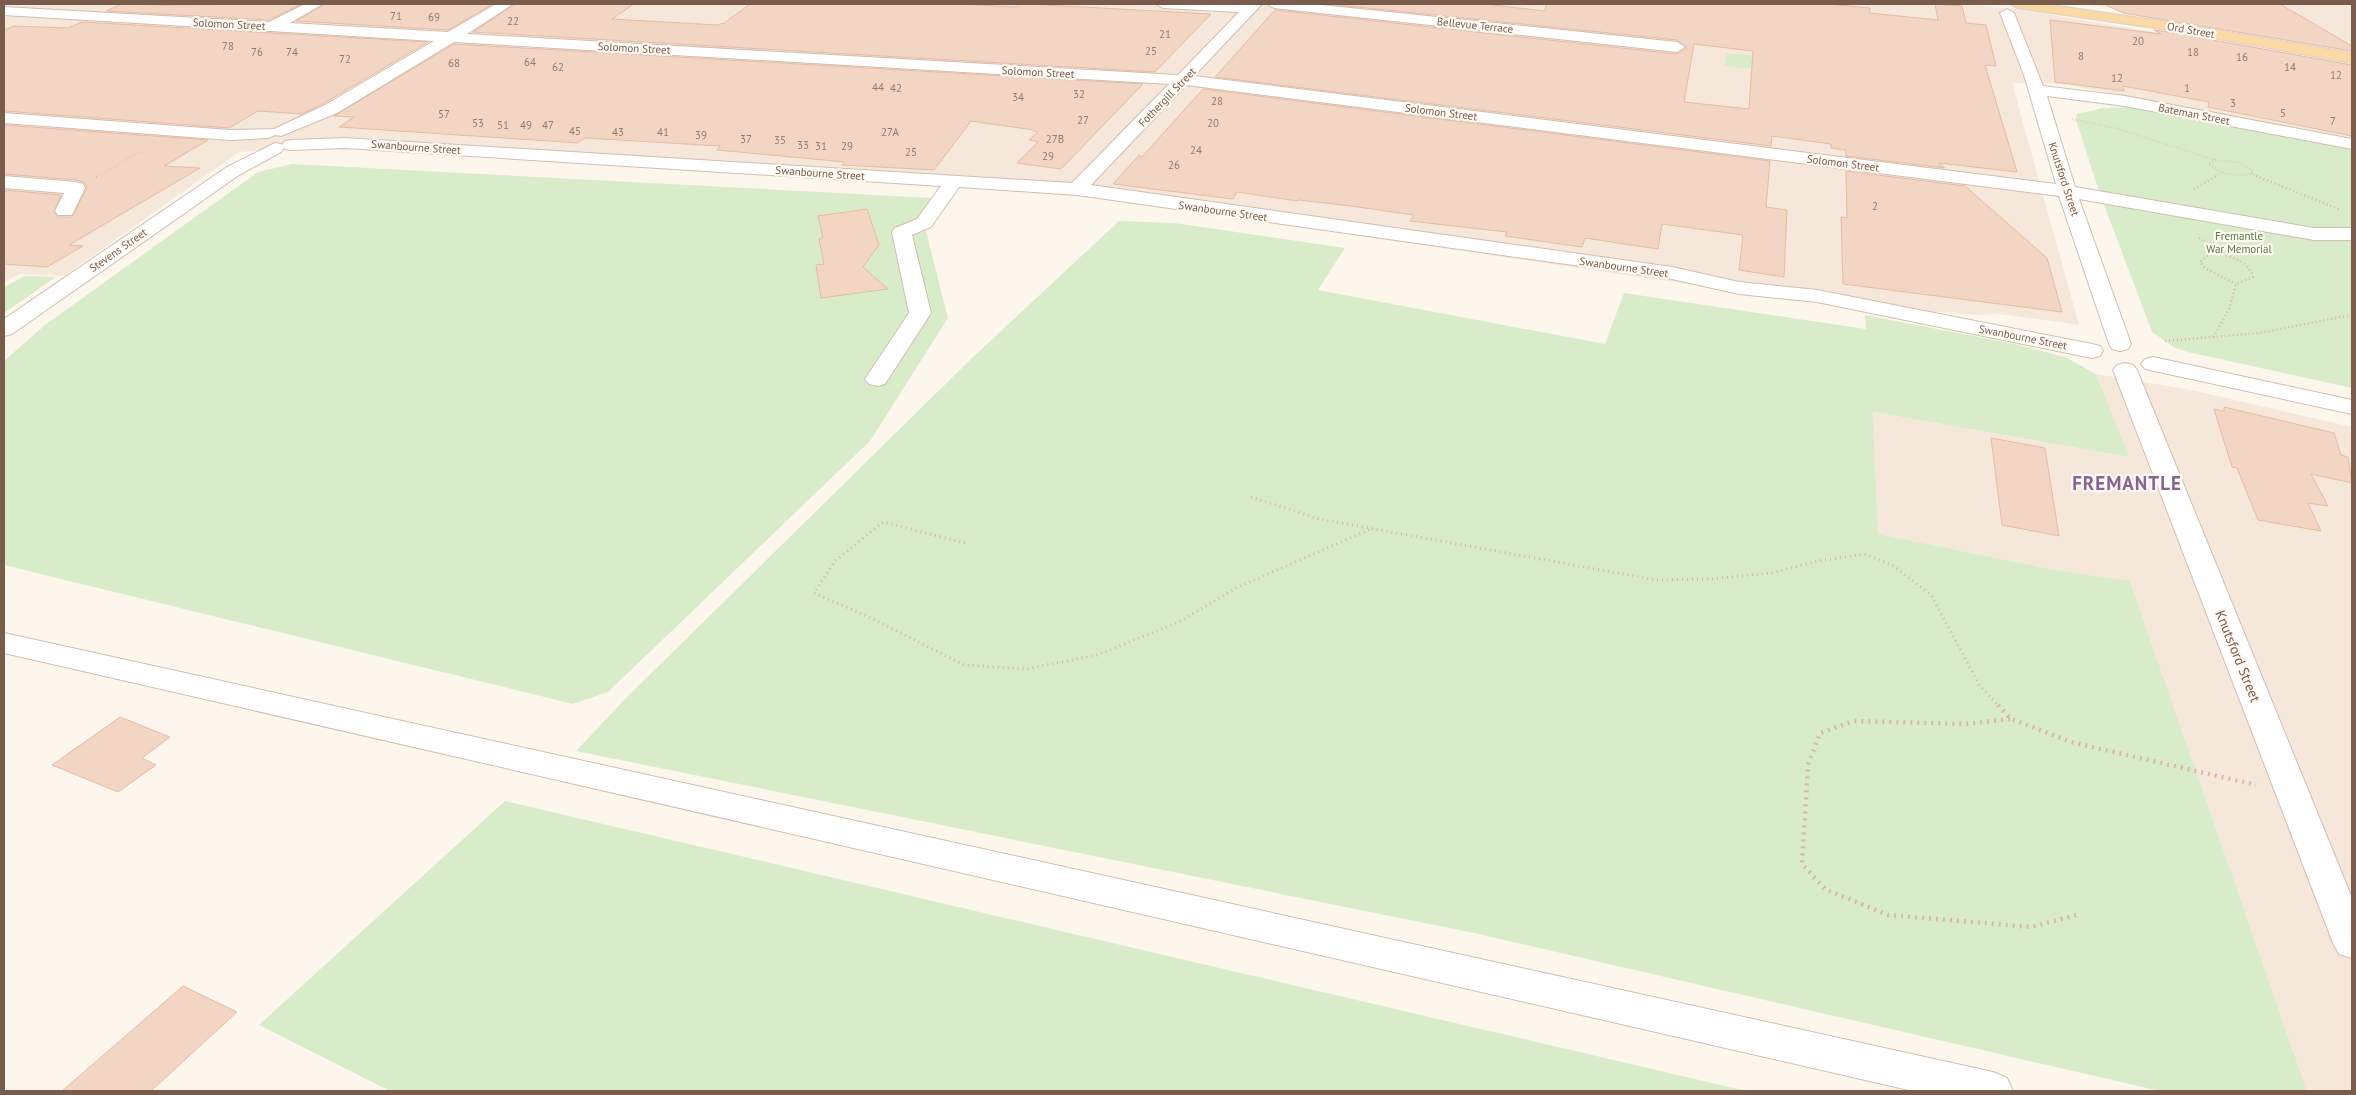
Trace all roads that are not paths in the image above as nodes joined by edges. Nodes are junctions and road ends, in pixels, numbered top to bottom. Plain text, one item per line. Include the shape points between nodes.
1 (316, 4) edge
2 (506, 4) edge
3 (1163, 4) edge
4 (1274, 4) edge
5 (2052, 5) edge
6 (1252, 6) edge
7 (2021, 6) edge
8 (4, 11) edge
9 (272, 26) junction
10 (450, 37) junction
11 (1677, 47) dead end
12 (2352, 52) edge
13 (2352, 58) edge
14 (1184, 80) junction
15 (2036, 90) junction
16 (4, 118) edge
17 (280, 139) junction
18 (2352, 144) edge
19 (953, 181) junction
20 (4, 182) edge
21 (1077, 190) junction
22 (2067, 191) junction
23 (65, 211) dead end
24 (2314, 234) junction
25 (2352, 234) edge
26 (2352, 253) edge
27 (4, 329) edge
28 (2132, 359) junction
29 (877, 379) dead end
30 (2352, 407) edge
31 (4, 643) edge
32 (2352, 942) edge
33 (1992, 1091) edge

1 - 9 street
2 - 10 street, Stevens Street
3 - 6 street
4 - 11 street, Bellevue Terrace
5 - 7 main road, Ord Street
5 - 12 main road, Ord Street
5 - 13 main road, Ord Street
6 - 14 street, Fothergill Street
7 - 15 street, Knutsford Street
8 - 9 street, Solomon Street
9 - 10 street, Solomon Street
10 - 14 street, Solomon Street
10 - 17 street, Stevens Street
14 - 21 street, Fothergill Street
14 - 22 street, Solomon Street
15 - 18 street, Bateman Street via 2125,101
15 - 22 street, Knutsford Street
16 - 17 street, Swanbourne Street
17 - 19 street, Swanbourne Street
17 - 27 street, Stevens Street
19 - 21 street, Swanbourne Street
19 - 29 street via 924,223 902,232 920,313
20 - 23 street via 76,188
21 - 28 street, Swanbourne Street via 1672,274 1739,288 1817,296 2092,351 2105,364
22 - 24 street, Solomon Street
22 - 28 street, Knutsford Street
24 - 25 street
24 - 26 street
28 - 30 street
28 - 32 street, Knutsford Street via 2293,793
31 - 33 street

